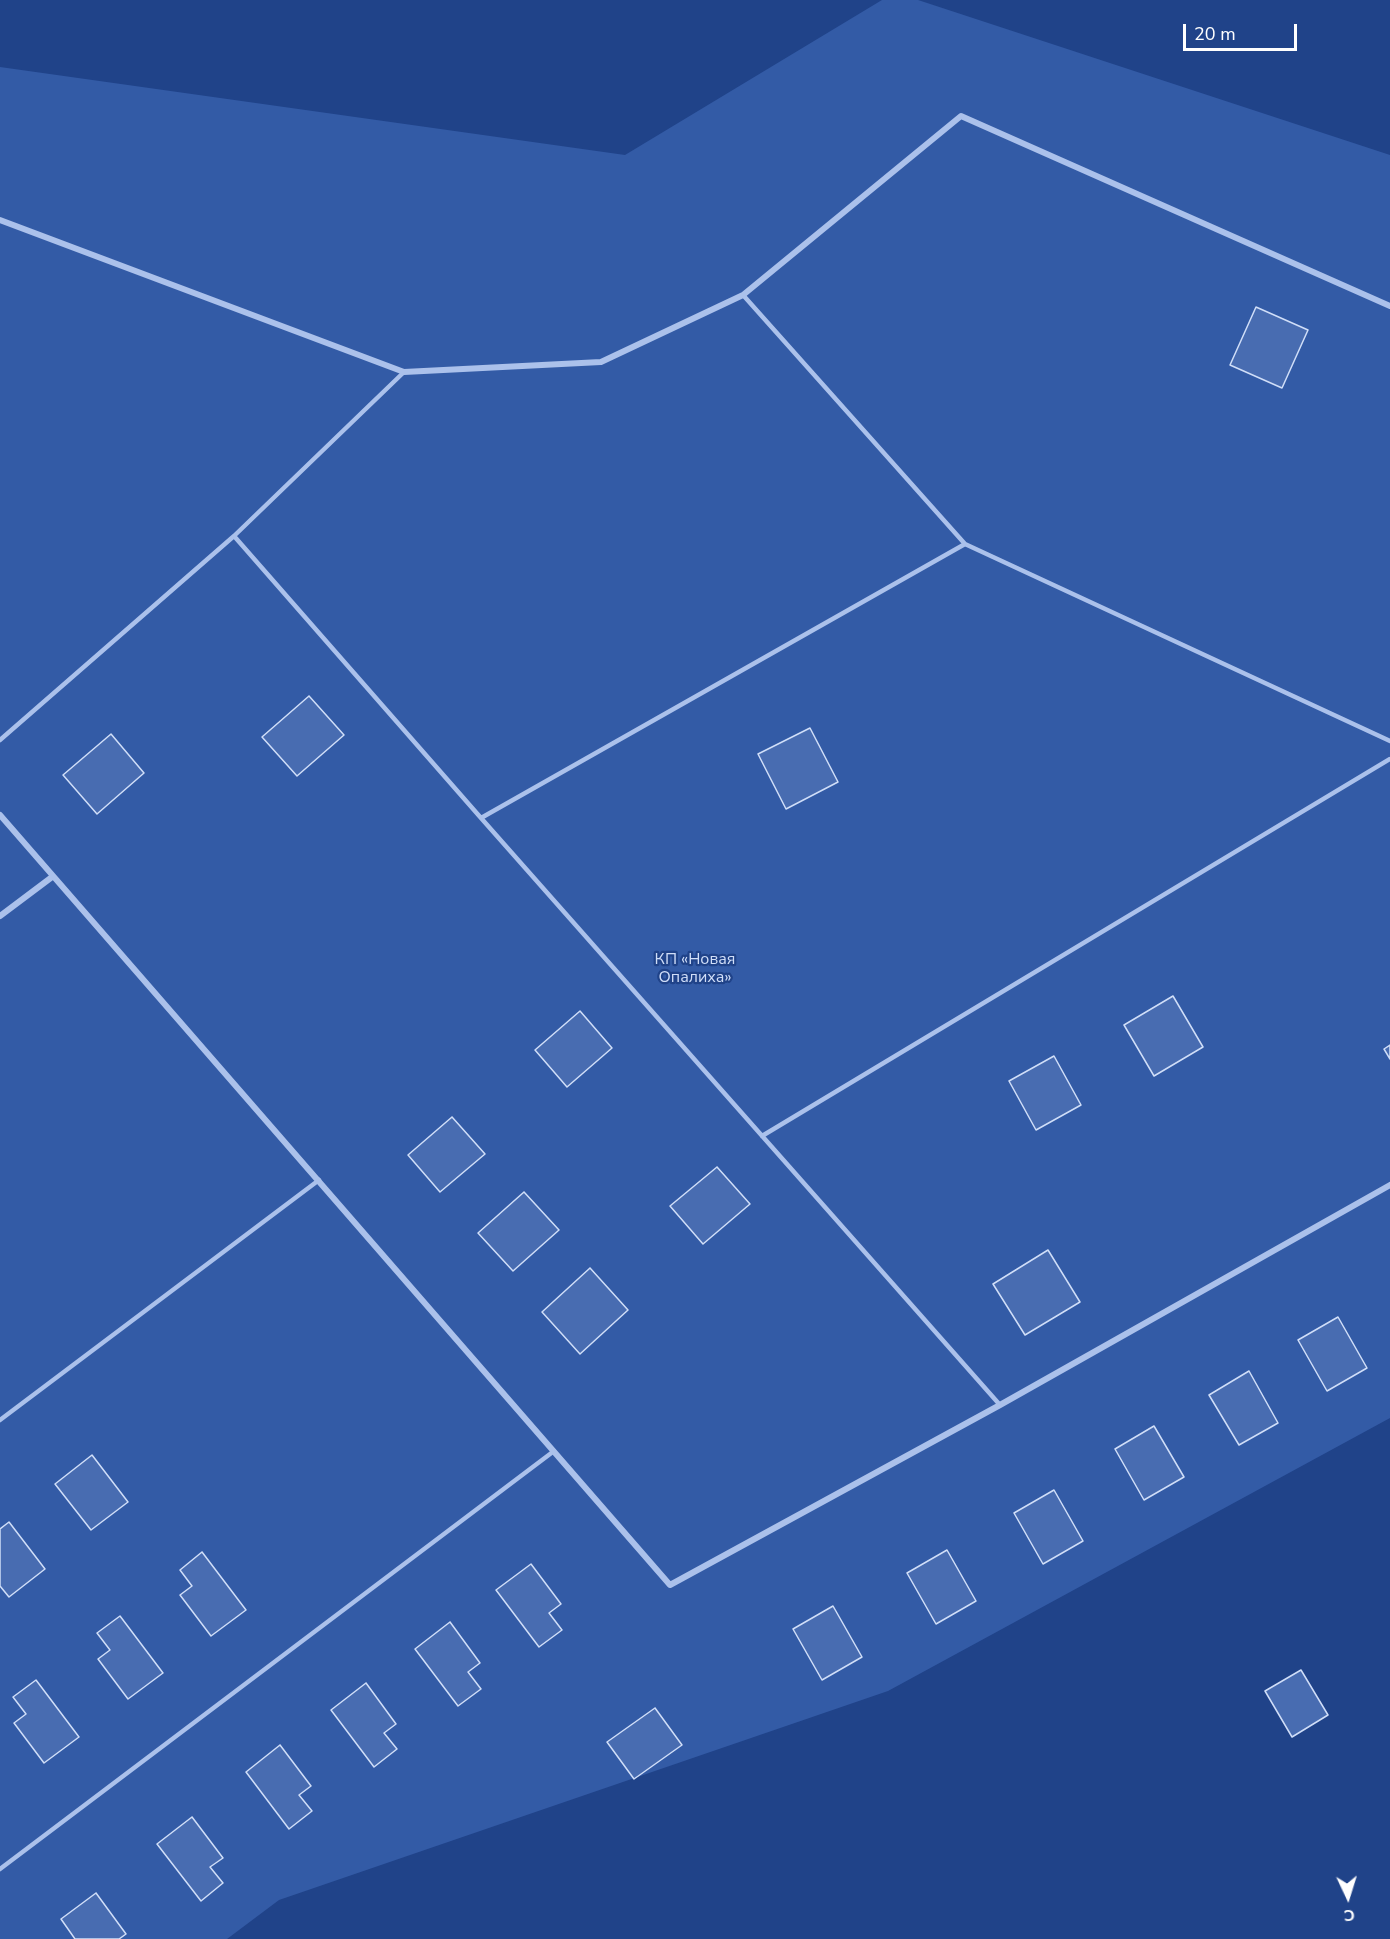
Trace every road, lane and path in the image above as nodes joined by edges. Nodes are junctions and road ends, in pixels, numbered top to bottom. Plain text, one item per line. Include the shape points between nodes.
1 (0, 220) edge
2 (743, 295) junction
3 (1390, 306) edge
4 (404, 372) junction
5 (234, 536) junction
6 (965, 544) junction
7 (0, 740) edge
8 (1390, 741) edge
9 (1390, 759) edge
10 (0, 815) edge
11 (481, 818) junction
12 (52, 877) junction
13 (0, 916) edge
14 (762, 1136) junction
15 (319, 1180) junction
16 (1390, 1185) edge
17 (1000, 1405) junction
18 (0, 1420) edge
19 (554, 1451) junction
20 (0, 1869) edge

1 - 4 street
2 - 3 street via 961,116
2 - 4 street via 601,362
2 - 6 lane
4 - 5 lane
5 - 7 lane
5 - 11 lane
6 - 8 lane
6 - 11 lane
9 - 14 lane
10 - 12 street
11 - 14 lane
12 - 13 street
12 - 15 street
14 - 17 lane
15 - 18 lane
15 - 19 street
16 - 17 street
17 - 19 street via 670,1585
19 - 20 lane

